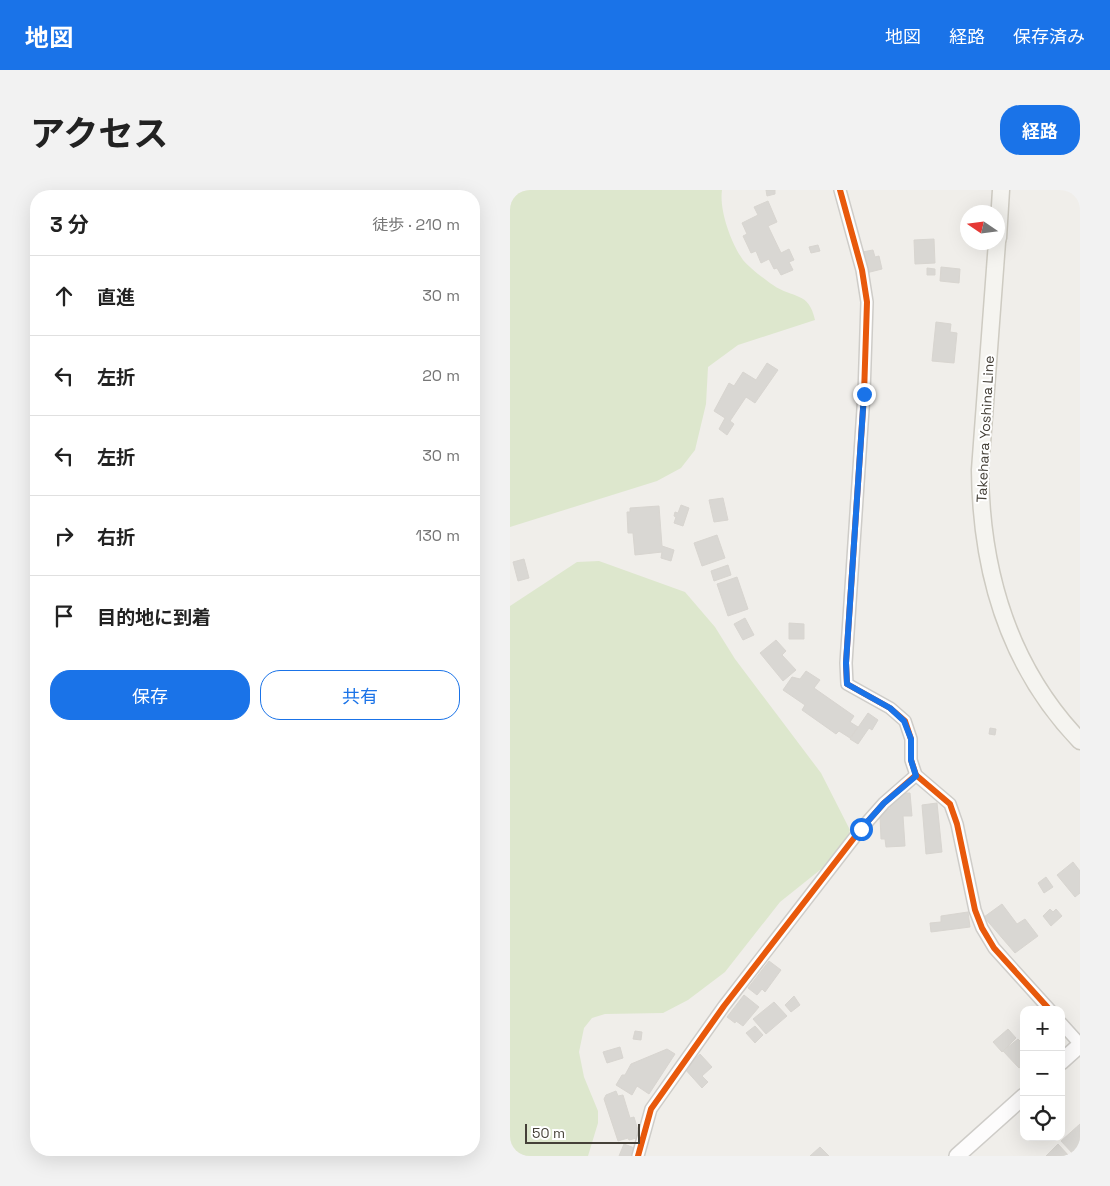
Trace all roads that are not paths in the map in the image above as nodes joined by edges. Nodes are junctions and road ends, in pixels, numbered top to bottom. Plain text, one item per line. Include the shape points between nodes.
1 (840, 190) edge
2 (1001, 190) edge
3 (1000, 205) edge
4 (996, 250) edge
5 (1080, 741) edge
6 (916, 776) junction
7 (1046, 1006) edge
8 (1065, 1027) edge
9 (1080, 1044) edge
10 (1065, 1058) edge
11 (1020, 1100) edge
12 (638, 1156) edge
13 (957, 1156) edge

1 - 6 street via 862,270 867,302 847,684 890,708 904,721 911,739 911,760
2 - 3 main road
4 - 5 main road, Takehara Yoshina Line via 980,470 980,504 987,559 998,600 1017,649 1037,686
6 - 7 street via 950,804 982,928 994,948
6 - 12 street via 884,803 861,829 724,1006 651,1108
8 - 9 street
9 - 10 street
11 - 13 street

